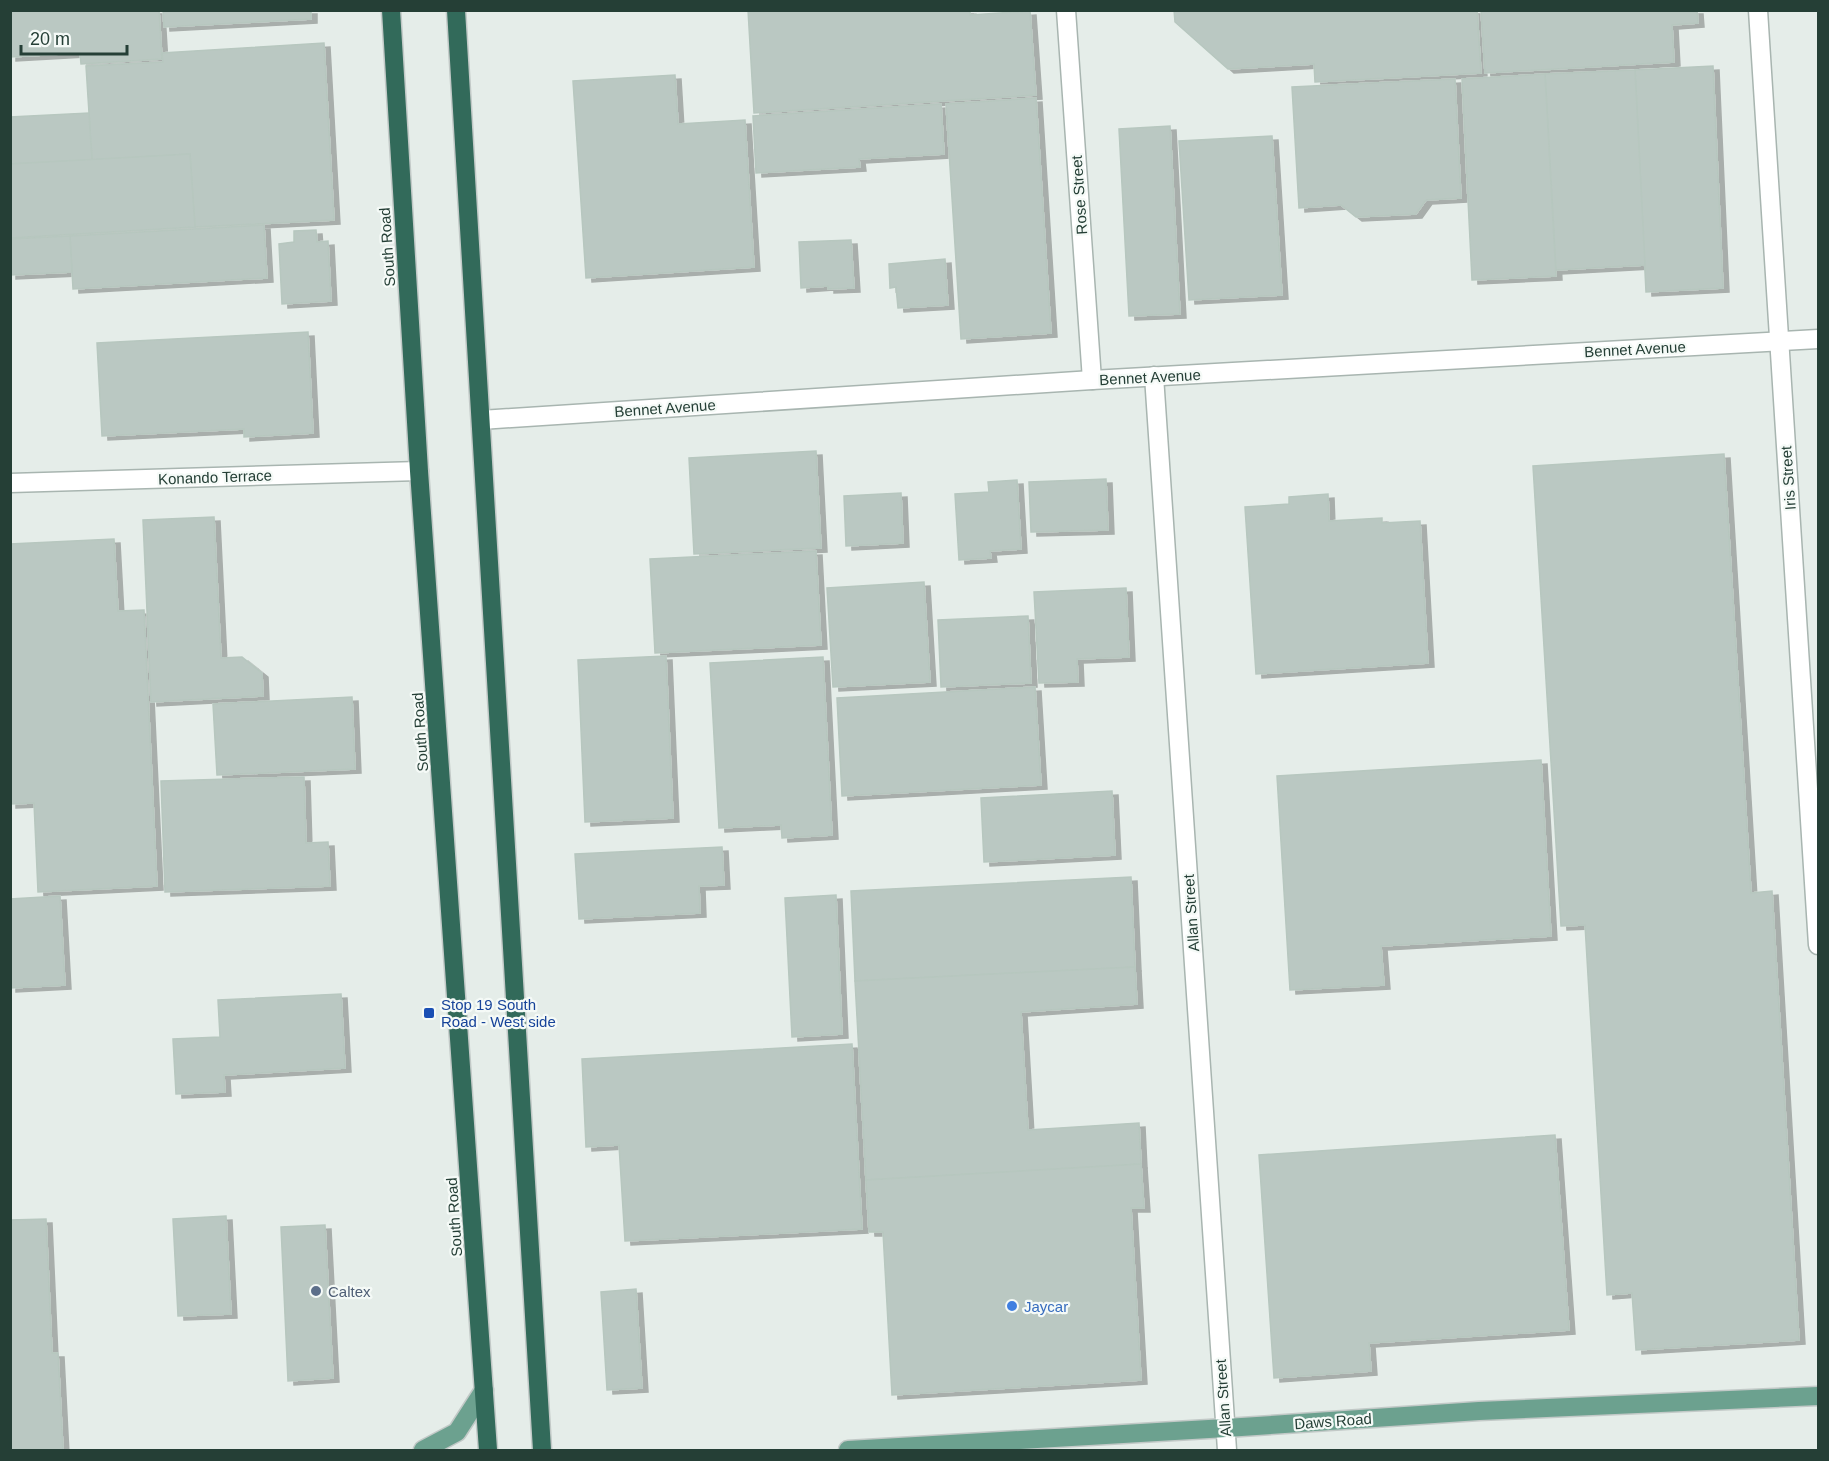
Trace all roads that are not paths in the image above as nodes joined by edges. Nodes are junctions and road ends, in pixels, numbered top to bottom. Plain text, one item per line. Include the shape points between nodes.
1 (391, 10) edge
2 (456, 10) edge
3 (1066, 10) edge
4 (1758, 10) edge
5 (1818, 339) edge
6 (1779, 341) junction
7 (1154, 376) junction
8 (1092, 380) junction
9 (481, 420) junction
10 (419, 471) junction
11 (10, 483) edge
12 (1818, 945) edge
13 (484, 1390) junction
14 (1818, 1396) edge
15 (1226, 1428) junction
16 (423, 1450) edge
17 (488, 1450) edge
18 (542, 1450) edge
19 (848, 1450) edge
20 (1227, 1450) edge

1 - 10 highway, South Road
2 - 9 highway
3 - 8 street, Rose Street
4 - 6 street, Iris Street
5 - 6 street, Bennet Avenue
6 - 7 street, Bennet Avenue
6 - 12 street, Iris Street
7 - 8 street, Bennet Avenue
7 - 15 street, Allan Street
8 - 9 street, Bennet Avenue
9 - 18 highway
10 - 11 street, Konando Terrace
10 - 13 highway, South Road
13 - 16 main road via 457,1432
13 - 17 highway, South Road
14 - 15 main road, Daws Road via 1479,1411
15 - 19 main road, Daws Road
15 - 20 street, Allan Street

